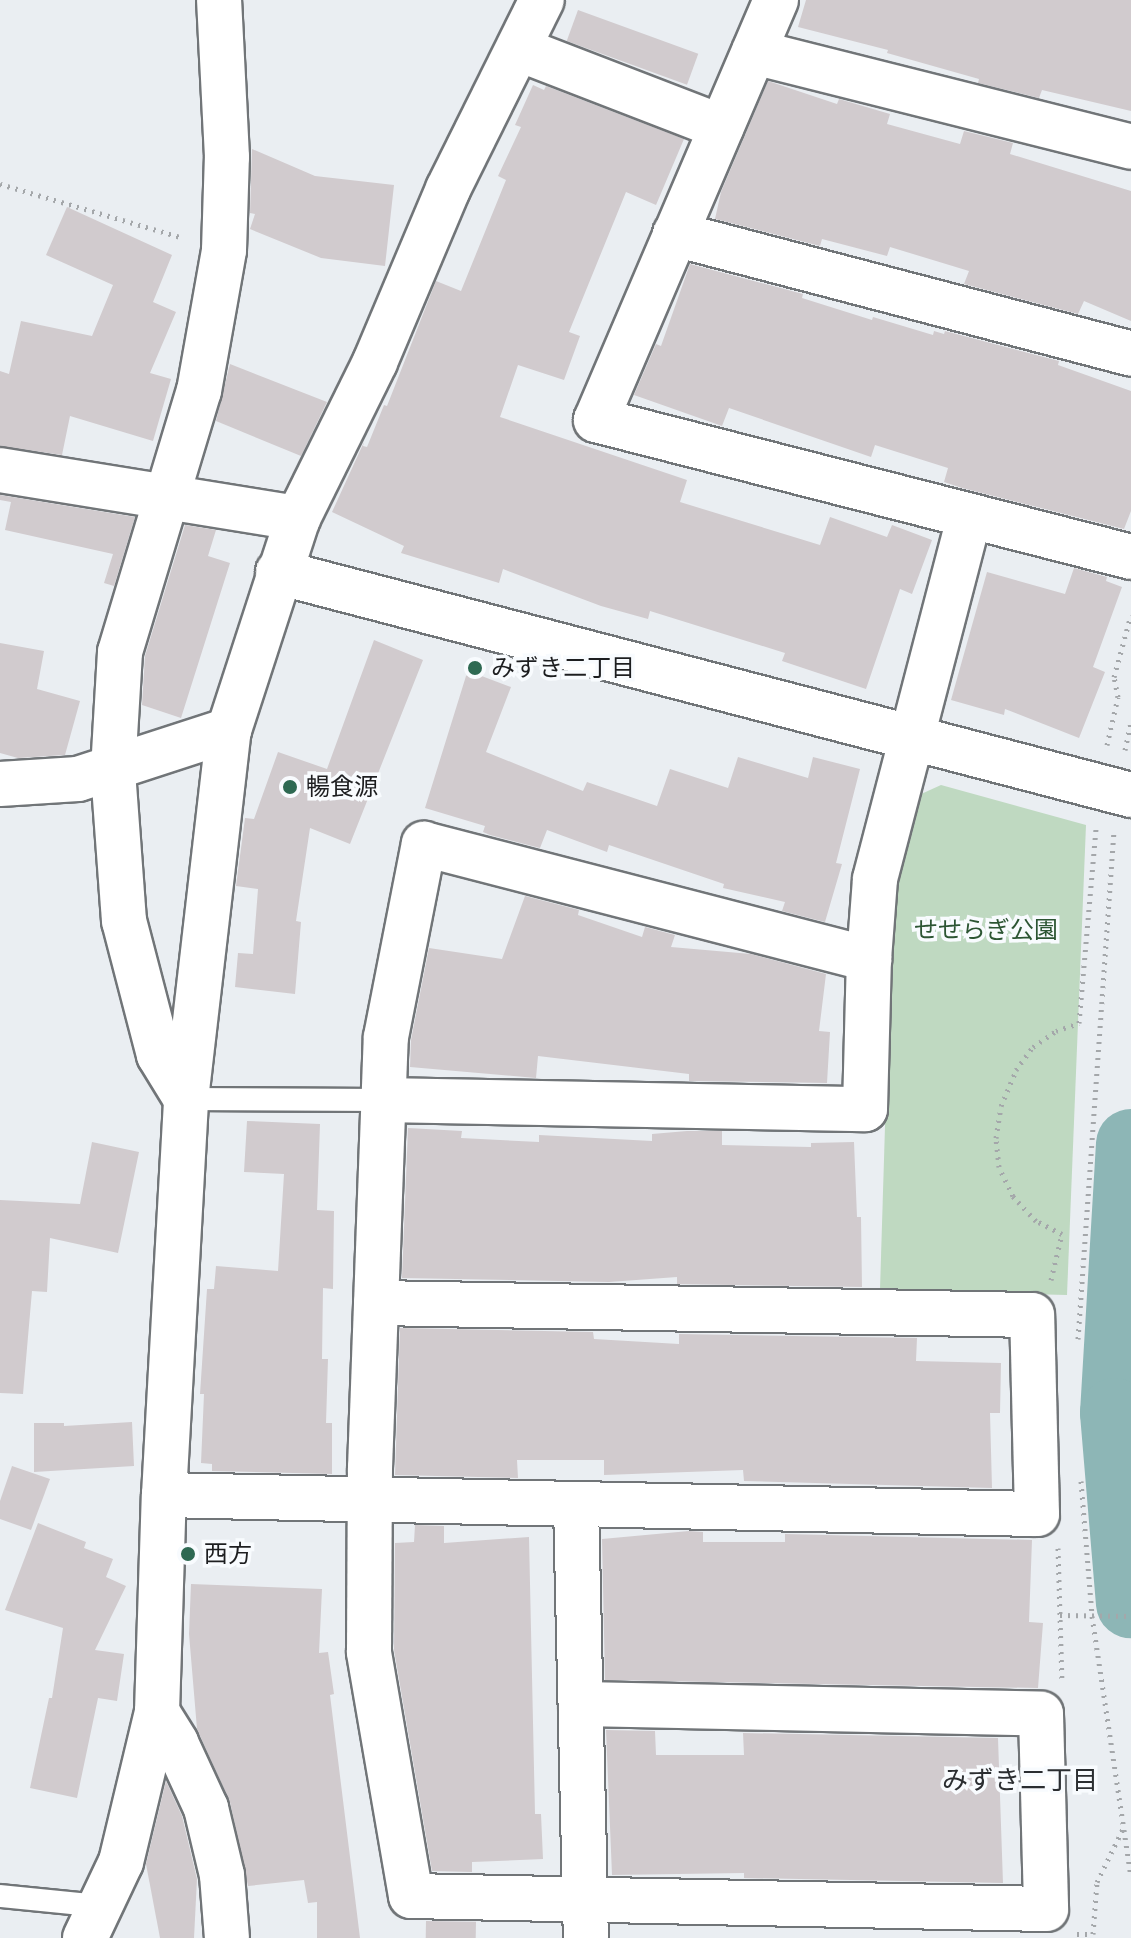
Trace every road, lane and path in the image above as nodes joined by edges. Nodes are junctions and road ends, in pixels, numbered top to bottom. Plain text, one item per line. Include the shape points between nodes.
1 (219, 0) edge
2 (542, 0) edge
3 (776, 0) edge
4 (519, 49) junction
5 (754, 52) junction
6 (721, 127) junction
7 (1131, 147) edge
8 (0, 184) edge
9 (675, 234) junction
10 (224, 250) junction
11 (1131, 354) edge
12 (0, 470) edge
13 (168, 498) junction
14 (298, 518) junction
15 (969, 518) junction
16 (1131, 557) edge
17 (278, 572) junction
18 (1131, 615) edge
19 (1131, 721) edge
20 (229, 730) junction
21 (915, 736) junction
22 (113, 770) junction
23 (0, 784) edge
24 (1114, 789) edge
25 (869, 959) junction
26 (186, 1099) junction
27 (383, 1100) junction
28 (1050, 1284) dead end
29 (376, 1303) junction
30 (1078, 1354) dead end
31 (1081, 1478) dead end
32 (164, 1495) junction
33 (370, 1501) junction
34 (576, 1504) junction
35 (1037, 1514) junction
36 (1060, 1615) junction
37 (1096, 1616) junction
38 (1131, 1616) edge
39 (581, 1704) junction
40 (157, 1712) junction
41 (1041, 1714) junction
42 (1124, 1827) junction
43 (1131, 1877) edge
44 (0, 1896) edge
45 (586, 1920) edge
46 (93, 1922) edge
47 (1071, 1934) dead end
48 (227, 1938) edge

1 - 10 street via 227,157
2 - 4 street
3 - 5 street
4 - 6 street
4 - 14 street via 448,189 375,362
5 - 6 street
5 - 7 street
6 - 9 street
8 - 10 path
9 - 11 street
9 - 15 street via 596,420
10 - 13 street via 199,391
12 - 13 street
13 - 14 street
13 - 22 street via 120,652
14 - 17 street
15 - 16 street
15 - 21 street
17 - 20 street
17 - 21 street
18 - 24 path via 1114,677
19 - 24 path
20 - 22 street
20 - 26 street
21 - 24 street
21 - 25 street via 875,879
22 - 23 street via 78,779
22 - 26 street via 124,921 159,1055
24 - 28 path via 1079,1023 1033,1047 1016,1070 1001,1106 996,1138 999,1167 1013,1196 1036,1221 1062,1234
24 - 30 path
25 - 27 street via 865,1109
25 - 27 street via 424,844 386,1037
26 - 27 lane
26 - 32 street
27 - 29 street
29 - 33 street
29 - 35 street via 1032,1315
31 - 37 path
32 - 33 street
32 - 40 street
33 - 34 street
33 - 45 street via 369,1652 411,1896
34 - 35 street
34 - 39 street
35 - 36 path via 1058,1541
36 - 37 path
36 - 41 path via 1062,1683
37 - 38 path
37 - 42 path
39 - 41 street
39 - 45 street
40 - 46 street via 121,1862
40 - 48 street via 206,1808 222,1875
41 - 45 street via 1046,1909
42 - 43 path
42 - 47 path via 1097,1882 1093,1934
44 - 46 lane

